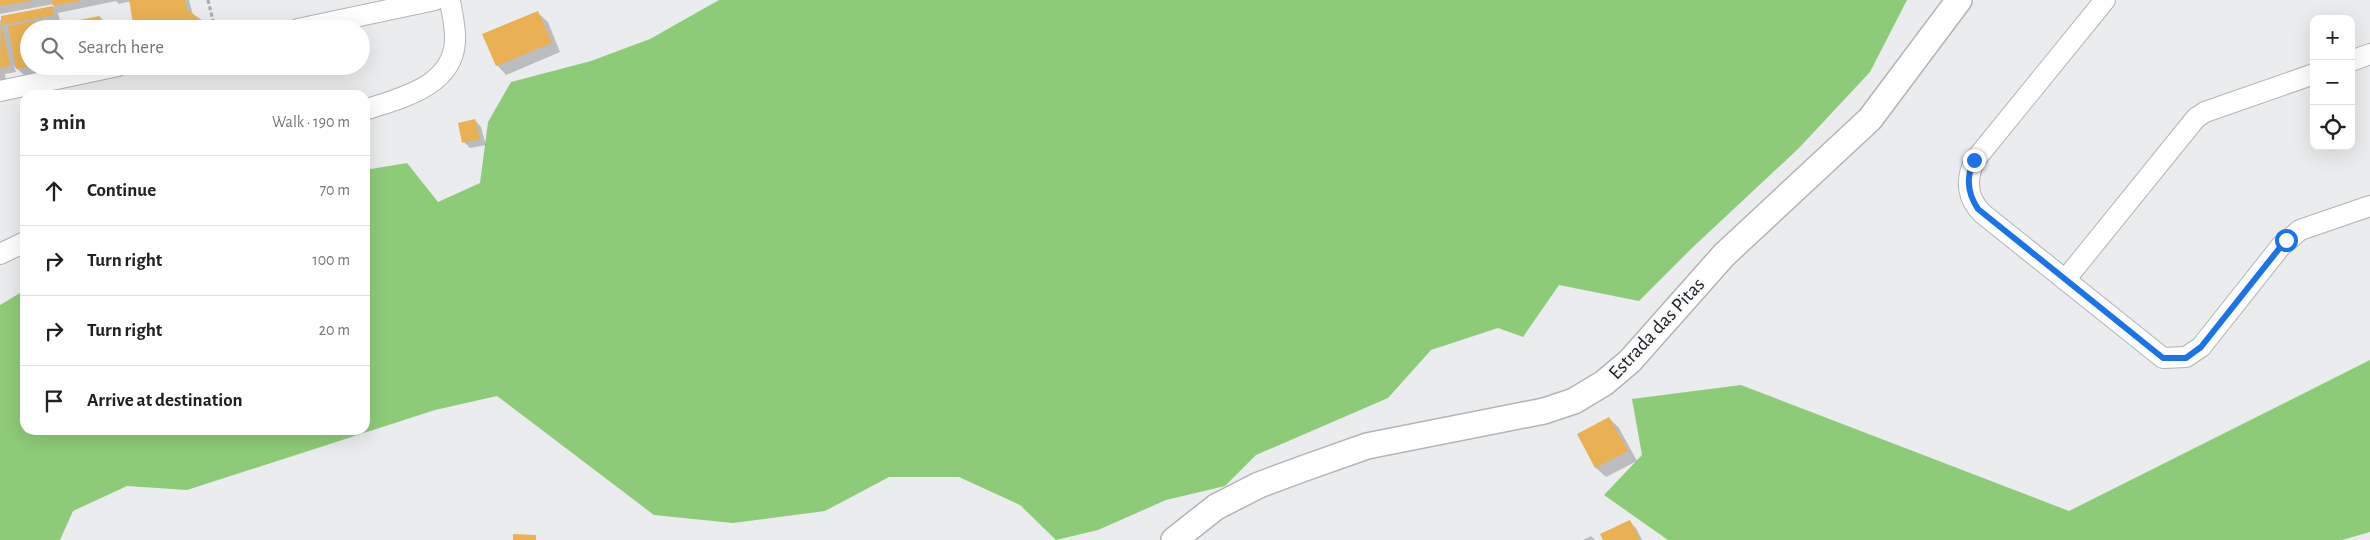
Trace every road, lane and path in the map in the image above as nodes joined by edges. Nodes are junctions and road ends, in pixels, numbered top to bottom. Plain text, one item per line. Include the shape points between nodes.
1 (208, 0) edge
2 (435, 0) edge
3 (450, 0) edge
4 (1959, 0) edge
5 (2105, 0) edge
6 (213, 20) edge
7 (341, 20) edge
8 (2370, 54) edge
9 (2354, 60) edge
10 (76, 75) edge
11 (2310, 75) edge
12 (0, 91) edge
13 (370, 108) edge
14 (2370, 206) edge
15 (20, 244) edge
16 (0, 254) edge
17 (2065, 280) junction
18 (1174, 540) edge

1 - 6 path
2 - 7 street
3 - 13 street via 455,42 447,68 434,82
4 - 18 street, Estrada das Pitas via 1870,119 1724,255 1630,361 1604,383 1574,401 1544,411 1367,446 1302,469 1259,485 1216,508
5 - 17 street via 1974,160 1968,179 1970,196 1978,209
8 - 9 street
10 - 12 street
11 - 17 street via 2204,112 2196,118
14 - 17 street via 2300,230 2286,240 2201,347 2186,358 2163,358
15 - 16 street

